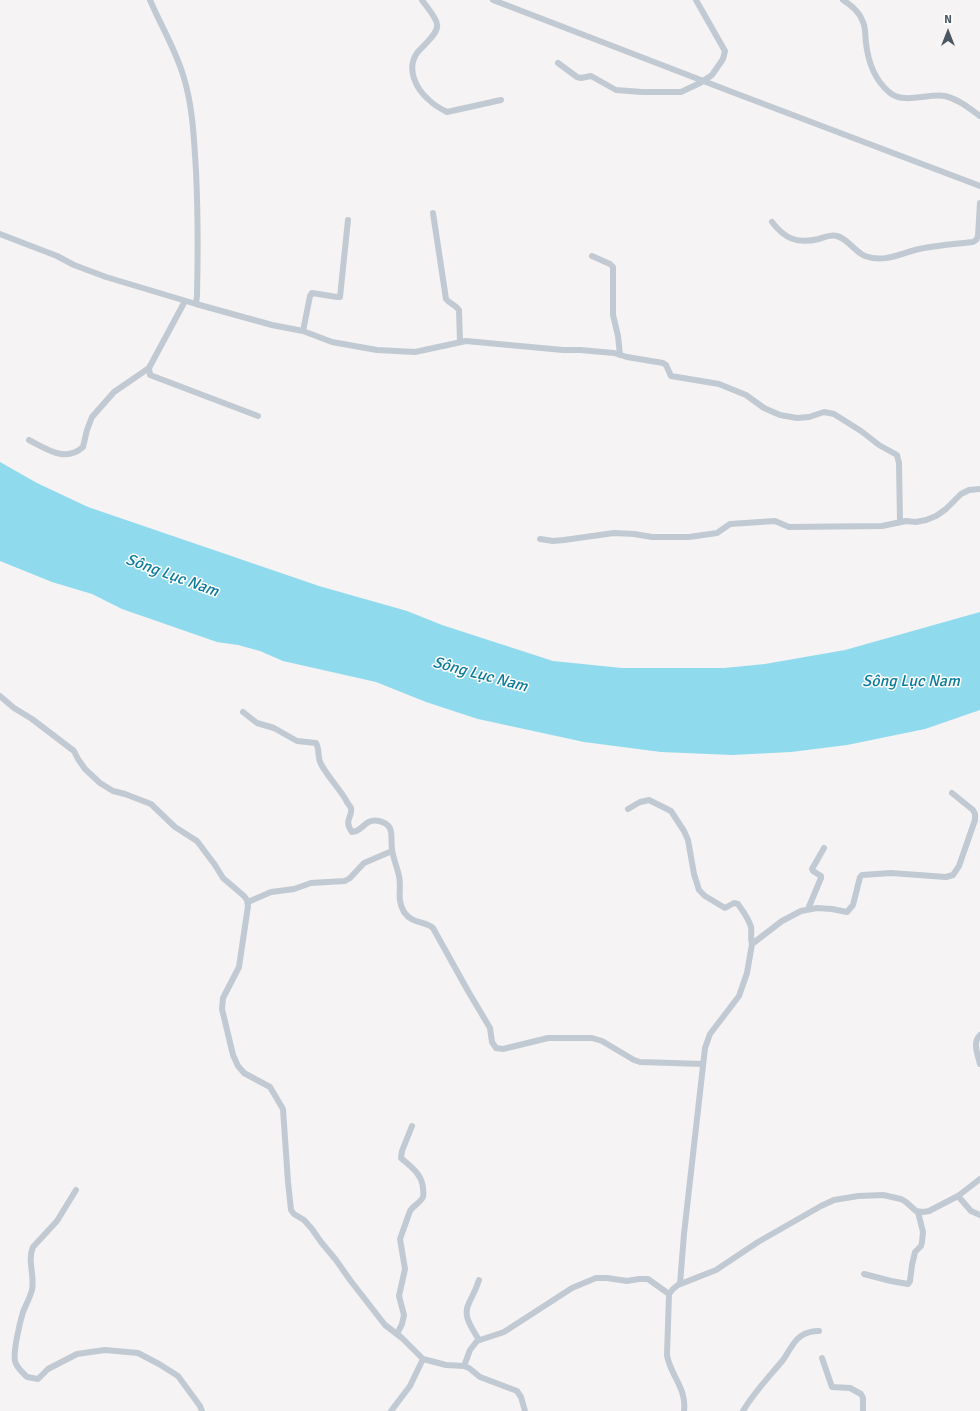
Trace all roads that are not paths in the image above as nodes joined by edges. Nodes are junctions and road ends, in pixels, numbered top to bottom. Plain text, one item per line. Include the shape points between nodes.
1 (150, 0) edge
2 (422, 0) edge
3 (493, 0) edge
4 (696, 0) edge
5 (843, 0) edge
6 (558, 64) dead end
7 (703, 81) junction
8 (502, 100) dead end
9 (980, 116) edge
10 (980, 186) edge
11 (980, 203) edge
12 (433, 213) dead end
13 (348, 220) dead end
14 (772, 222) dead end
15 (0, 234) edge
16 (592, 256) dead end
17 (186, 301) junction
18 (196, 304) junction
19 (303, 331) junction
20 (460, 342) junction
21 (620, 355) junction
22 (149, 368) junction
23 (258, 416) dead end
24 (29, 440) dead end
25 (980, 489) edge
26 (900, 522) junction
27 (540, 539) dead end
28 (0, 696) edge
29 (243, 712) dead end
30 (952, 793) dead end
31 (628, 809) dead end
32 (824, 848) dead end
33 (392, 851) junction
34 (248, 902) junction
35 (808, 909) junction
36 (752, 944) junction
37 (980, 1035) edge
38 (703, 1064) junction
39 (980, 1064) edge
40 (412, 1126) dead end
41 (980, 1179) edge
42 (76, 1190) dead end
43 (958, 1196) junction
44 (918, 1212) junction
45 (980, 1215) edge
46 (864, 1274) dead end
47 (479, 1280) dead end
48 (680, 1284) junction
49 (670, 1294) junction
50 (819, 1331) dead end
51 (397, 1334) junction
52 (479, 1340) junction
53 (822, 1358) dead end
54 (423, 1359) junction
55 (464, 1366) junction
56 (202, 1411) edge
57 (391, 1411) edge
58 (525, 1411) edge
59 (684, 1411) edge
60 (743, 1411) edge
61 (863, 1411) edge

1 - 18 street via 177,57 191,107 198,246
2 - 8 street via 436,21 437,27 413,60 412,73 418,87 429,100 447,112
3 - 7 street
4 - 7 street via 725,51 723,59 712,75
5 - 9 street via 860,15 864,23 869,60 878,81 890,93 902,98 945,96
6 - 7 street via 577,77 591,76 616,90 681,92
7 - 10 street
11 - 14 street via 978,236 973,242 924,248 890,258 865,256 837,236 807,242 787,237 780,233
12 - 20 street via 446,299 459,310
13 - 19 street via 340,297 312,293
15 - 17 street via 106,277
16 - 21 street via 613,267 613,315
17 - 18 street
17 - 22 street
18 - 19 street
19 - 20 street via 332,342 396,352 415,352
20 - 21 street
21 - 26 street via 663,363 671,376 719,384 746,395 764,408 780,415 797,418 828,412 845,420 897,455
22 - 23 street via 150,375
22 - 24 street via 114,392 101,405 92,417 84,444 78,451 60,454
25 - 26 street via 961,494 936,516 916,522
26 - 27 street via 882,526 790,527 775,521 730,524 717,532 689,537 614,533 553,541
28 - 34 street via 74,751 85,769 100,783 113,791 151,804 175,827 197,841 223,878
29 - 33 street via 257,723 274,728 297,741 316,743 318,759 350,808 350,830 354,832 373,821 385,824 391,830
30 - 35 street via 974,810 975,814 970,836 954,875 946,878 892,873 862,874 847,912
31 - 36 street via 648,800 671,811 688,840 694,874 702,893 725,908 734,903 738,904 750,923
32 - 35 street via 812,869 821,878
33 - 34 street via 364,863 345,881 318,882 271,892
33 - 38 street via 400,878 400,901 404,911 416,922 433,928 490,1028 492,1042 496,1048 502,1049 548,1038 592,1038 640,1062
34 - 51 street via 239,967 222,1003 233,1055 244,1073 270,1087 283,1109 291,1210 312,1229 382,1320
35 - 36 street via 782,921
36 - 38 street via 742,990 736,1002 710,1034
37 - 39 street via 976,1047
38 - 48 street
40 - 51 street via 401,1158 417,1173 423,1184 423,1193 421,1199 412,1207 400,1239 405,1269 399,1296 404,1315
41 - 43 street
42 - 56 street via 57,1221 31,1252 32,1290 19,1326 16,1364 27,1378 38,1379 48,1369 77,1354 105,1350 138,1354 178,1376
43 - 44 street via 930,1211
43 - 45 street via 971,1211
44 - 46 street via 923,1232 922,1242 915,1252 908,1284
44 - 48 street via 901,1199 884,1195 834,1200 758,1242 716,1270
47 - 52 street via 466,1311
48 - 49 street
49 - 52 street via 648,1279 627,1281 596,1278 567,1291 504,1332
49 - 59 street via 668,1360 681,1387
50 - 60 street via 800,1336
51 - 54 street
52 - 55 street via 470,1350
53 - 61 street via 832,1387 858,1391 863,1398
54 - 55 street via 446,1365
54 - 57 street via 410,1386
55 - 58 street via 480,1377 517,1391 522,1397

